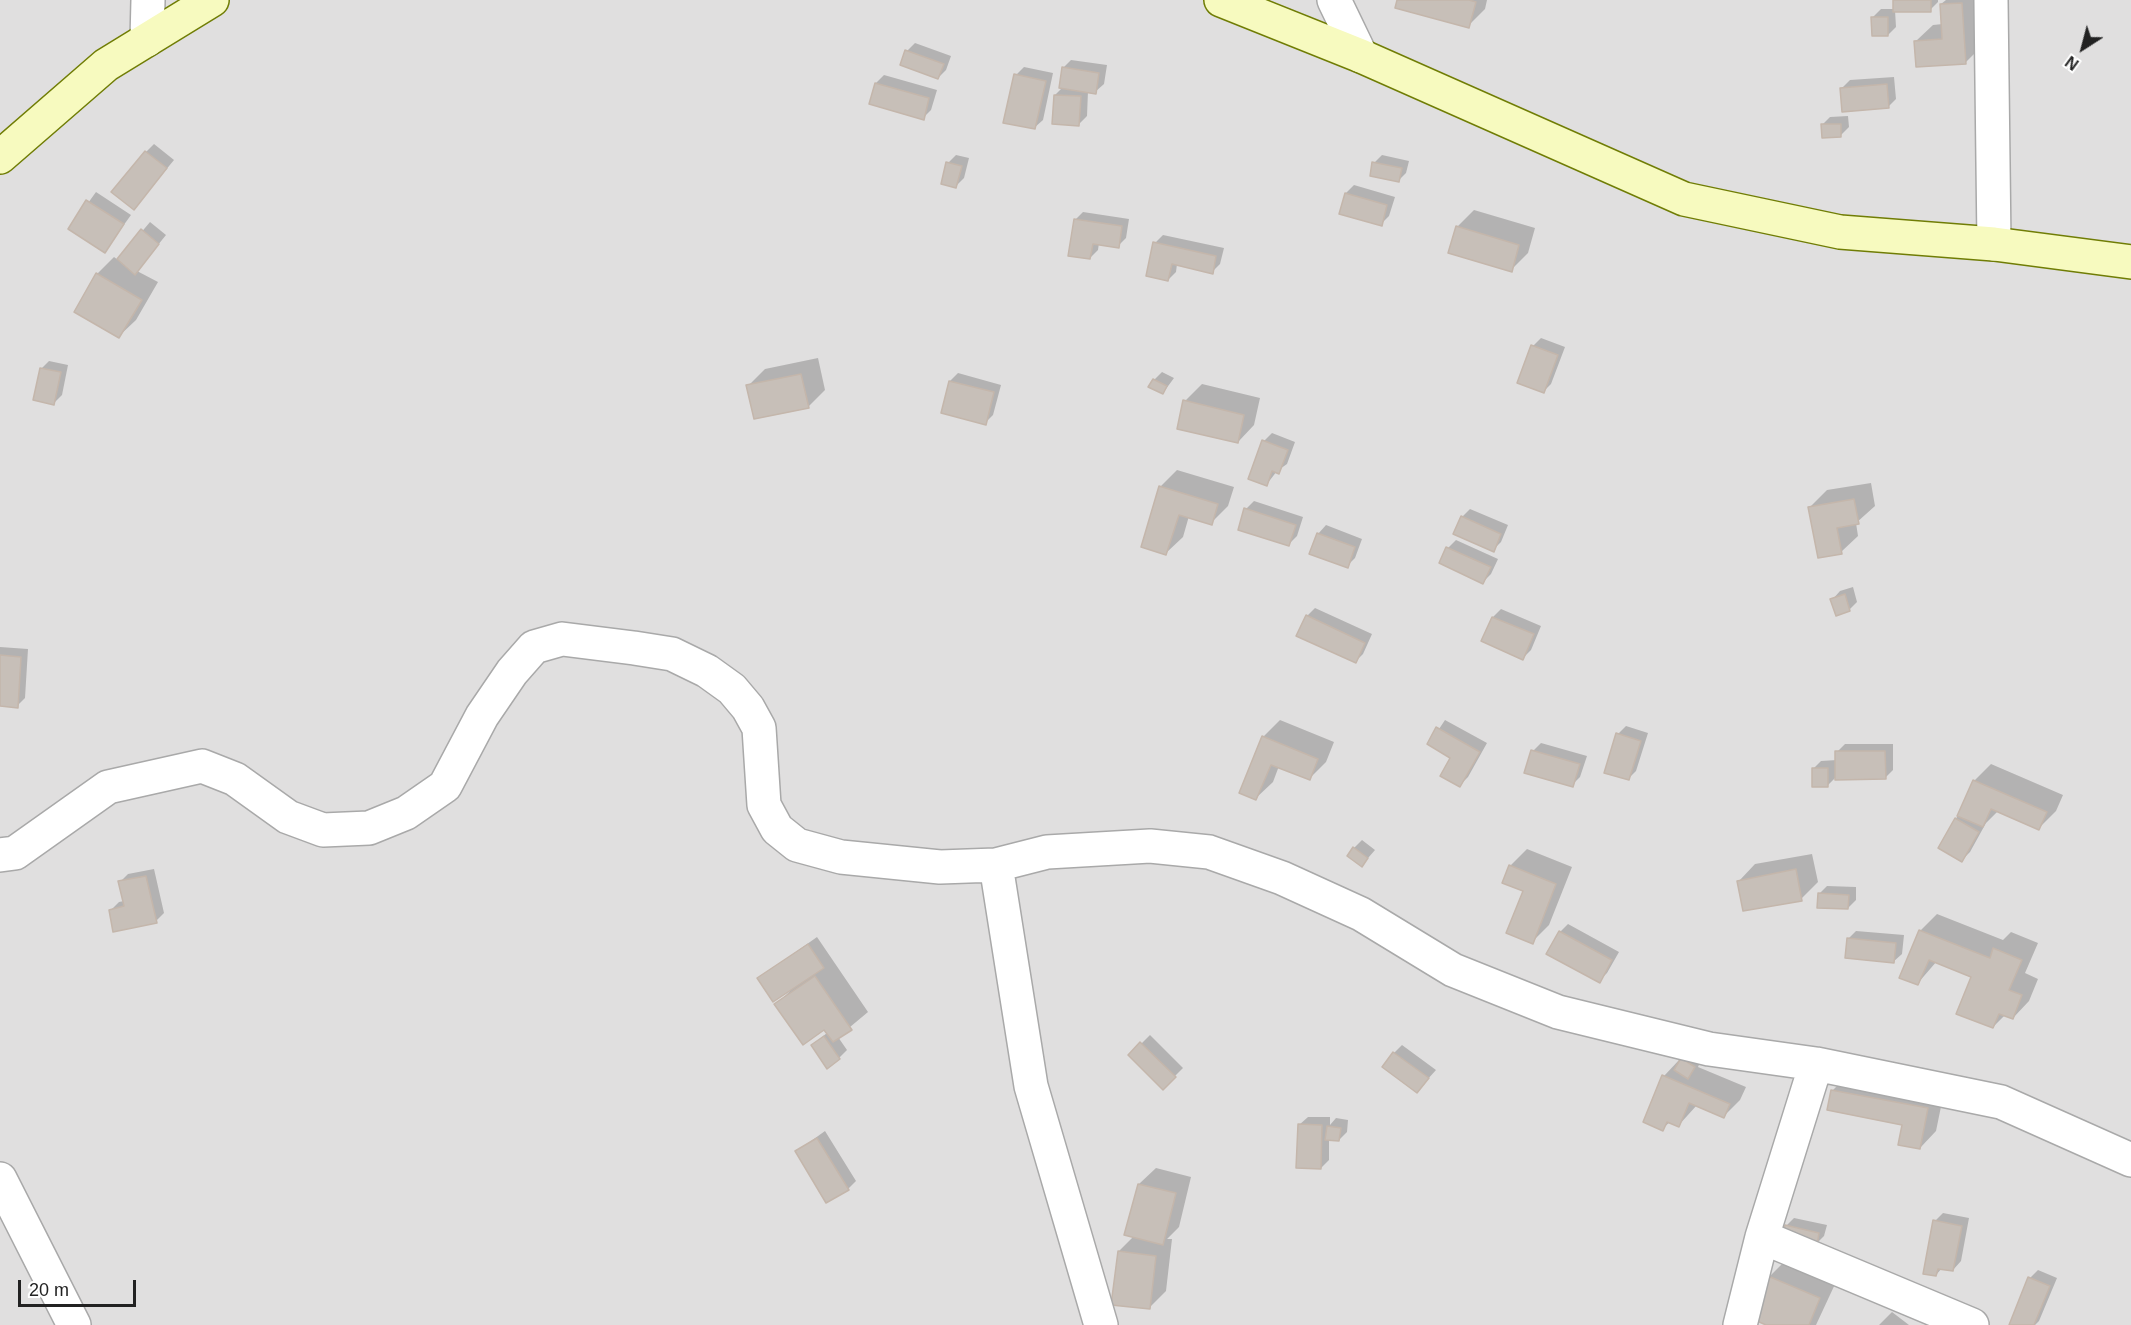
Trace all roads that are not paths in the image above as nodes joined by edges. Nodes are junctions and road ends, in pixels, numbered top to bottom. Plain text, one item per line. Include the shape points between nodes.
1 (148, 0) edge
2 (212, 0) edge
3 (1221, 0) edge
4 (1334, 0) edge
5 (1991, 0) edge
6 (147, 40) junction
7 (1362, 56) junction
8 (0, 156) edge
9 (1994, 244) junction
10 (2131, 262) edge
11 (0, 855) edge
12 (996, 865) junction
13 (1816, 1064) junction
14 (2131, 1160) edge
15 (0, 1179) edge
16 (1762, 1237) junction
17 (74, 1325) edge
18 (1101, 1325) edge
19 (1740, 1325) edge
20 (1972, 1325) edge

1 - 6 street
2 - 6 street
3 - 7 street
4 - 7 street
5 - 9 street
6 - 8 street via 106,64
7 - 9 street via 1684,199 1840,232
9 - 10 street
11 - 12 street via 15,853 108,787 202,766 235,778 288,818 323,831 369,828 406,813 445,786 482,716 512,672 534,647 562,639 672,654 732,689 759,728 764,805 777,829 797,845 841,857 929,866
12 - 13 street via 1047,852 1150,846 1209,852 1361,914 1453,970 1558,1012 1708,1049
12 - 18 street via 1030,1086
13 - 14 street via 2001,1102
13 - 16 street
15 - 17 street
16 - 19 street
16 - 20 street

